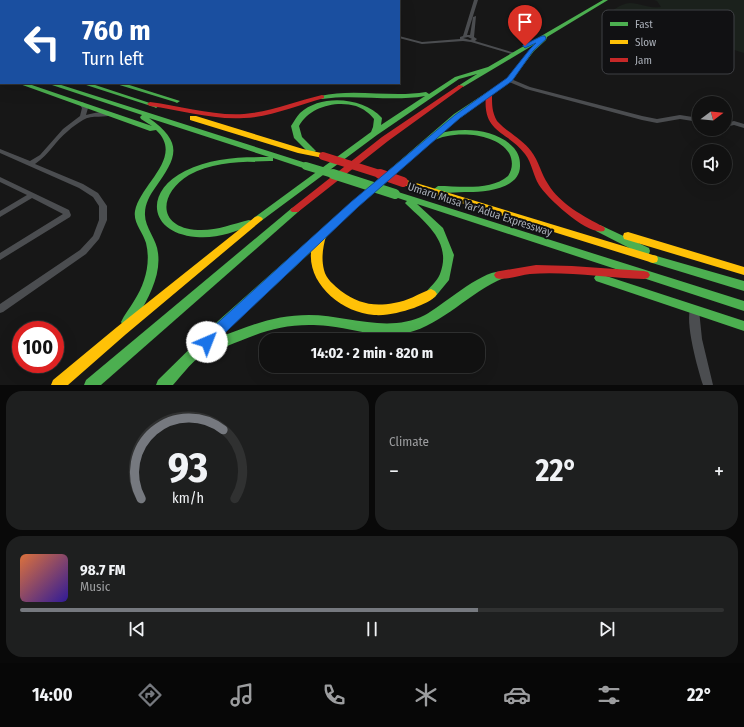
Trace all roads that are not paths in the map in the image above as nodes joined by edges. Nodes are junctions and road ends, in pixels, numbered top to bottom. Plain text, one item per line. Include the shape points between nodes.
1 (99, 0) edge
2 (119, 0) edge
3 (476, 0) edge
4 (480, 0) edge
5 (606, 0) edge
6 (472, 21) junction
7 (400, 36) edge
8 (544, 37) junction
9 (463, 38) junction
10 (473, 39) junction
11 (515, 52) junction
12 (487, 69) junction
13 (509, 80) junction
14 (23, 84) edge
15 (51, 84) edge
16 (86, 84) edge
17 (119, 84) edge
18 (71, 90) junction
19 (436, 91) junction
20 (489, 95) junction
21 (82, 104) junction
22 (150, 104) junction
23 (138, 112) junction
24 (114, 114) junction
25 (223, 114) junction
26 (83, 117) junction
27 (692, 119) edge
28 (732, 124) edge
29 (744, 126) edge
30 (374, 133) junction
31 (168, 140) junction
32 (430, 140) junction
33 (0, 151) edge
34 (320, 155) junction
35 (282, 159) junction
36 (30, 164) junction
37 (0, 180) edge
38 (428, 190) junction
39 (32, 195) junction
40 (398, 195) junction
41 (0, 214) edge
42 (586, 220) junction
43 (256, 221) junction
44 (321, 236) junction
45 (0, 255) edge
46 (667, 264) junction
47 (582, 271) junction
48 (744, 271) edge
49 (644, 275) junction
50 (744, 286) edge
51 (744, 306) edge
52 (0, 309) edge
53 (694, 310) junction
54 (744, 326) edge
55 (121, 331) junction
56 (199, 350) junction
57 (58, 385) edge
58 (91, 385) edge
59 (163, 385) edge
60 (708, 385) edge

1 - 2 street
3 - 6 street
4 - 6 street
5 - 8 main road
6 - 9 street
6 - 10 street
7 - 9 street via 422,43
8 - 11 main road
8 - 13 main road
9 - 10 street
10 - 11 street
11 - 12 main road
12 - 19 main road via 457,78
12 - 58 main road via 428,108 313,195
13 - 20 main road
13 - 27 street via 528,88 650,119 664,121 680,117
14 - 18 main road
14 - 21 main road
15 - 18 main road, Umaru Musa Yar'Adua Expressway
16 - 22 main road, Umaru Musa Yar'Adua Expressway
17 - 25 main road
18 - 23 main road, Umaru Musa Yar'Adua Expressway
19 - 25 main road via 399,99 332,96 267,113 244,116
19 - 30 main road
20 - 32 main road via 457,116
20 - 42 main road via 486,106 491,120 527,151 543,183 553,196
21 - 24 main road
21 - 26 street
22 - 25 main road via 205,114
22 - 34 main road, Umaru Musa Yar'Adua Expressway via 286,147
23 - 31 main road
23 - 35 main road, Umaru Musa Yar'Adua Expressway
24 - 26 street
24 - 31 main road via 156,130
26 - 36 street via 65,130 42,156
28 - 29 street
30 - 34 main road via 378,118 364,107 340,102 308,109 299,117 295,135 299,141
30 - 43 main road
31 - 55 main road via 169,162 144,197 139,212 153,252 151,275 138,305
32 - 38 main road via 461,132 485,135 510,149 517,164 511,178 499,184 482,188
32 - 44 main road
33 - 36 street
34 - 38 main road, Umaru Musa Yar'Adua Expressway, bridge
35 - 40 main road, Umaru Musa Yar'Adua Expressway, bridge
35 - 43 main road via 235,160 196,170 174,182 161,198 163,220 175,229 190,233 222,232
36 - 52 street via 96,195 103,206 103,220 96,237 83,252
37 - 39 street
38 - 46 main road, Umaru Musa Yar'Adua Expressway
39 - 41 street
39 - 45 street via 66,212 67,215
40 - 44 main road via 435,224 443,235 448,250 450,261 446,277 430,296 419,302 376,310 352,306 336,296 317,269 317,248
40 - 49 main road, Umaru Musa Yar'Adua Expressway
42 - 46 main road
42 - 48 main road via 615,232
43 - 55 main road
44 - 56 main road
46 - 50 main road, Umaru Musa Yar'Adua Expressway
47 - 49 main road via 622,276
47 - 53 main road
47 - 56 main road via 540,267 499,275 478,284 436,316 408,328 379,330 328,322 286,322 252,330
49 - 51 main road, Umaru Musa Yar'Adua Expressway
53 - 54 main road
53 - 60 street via 694,327
55 - 57 main road
56 - 59 main road

